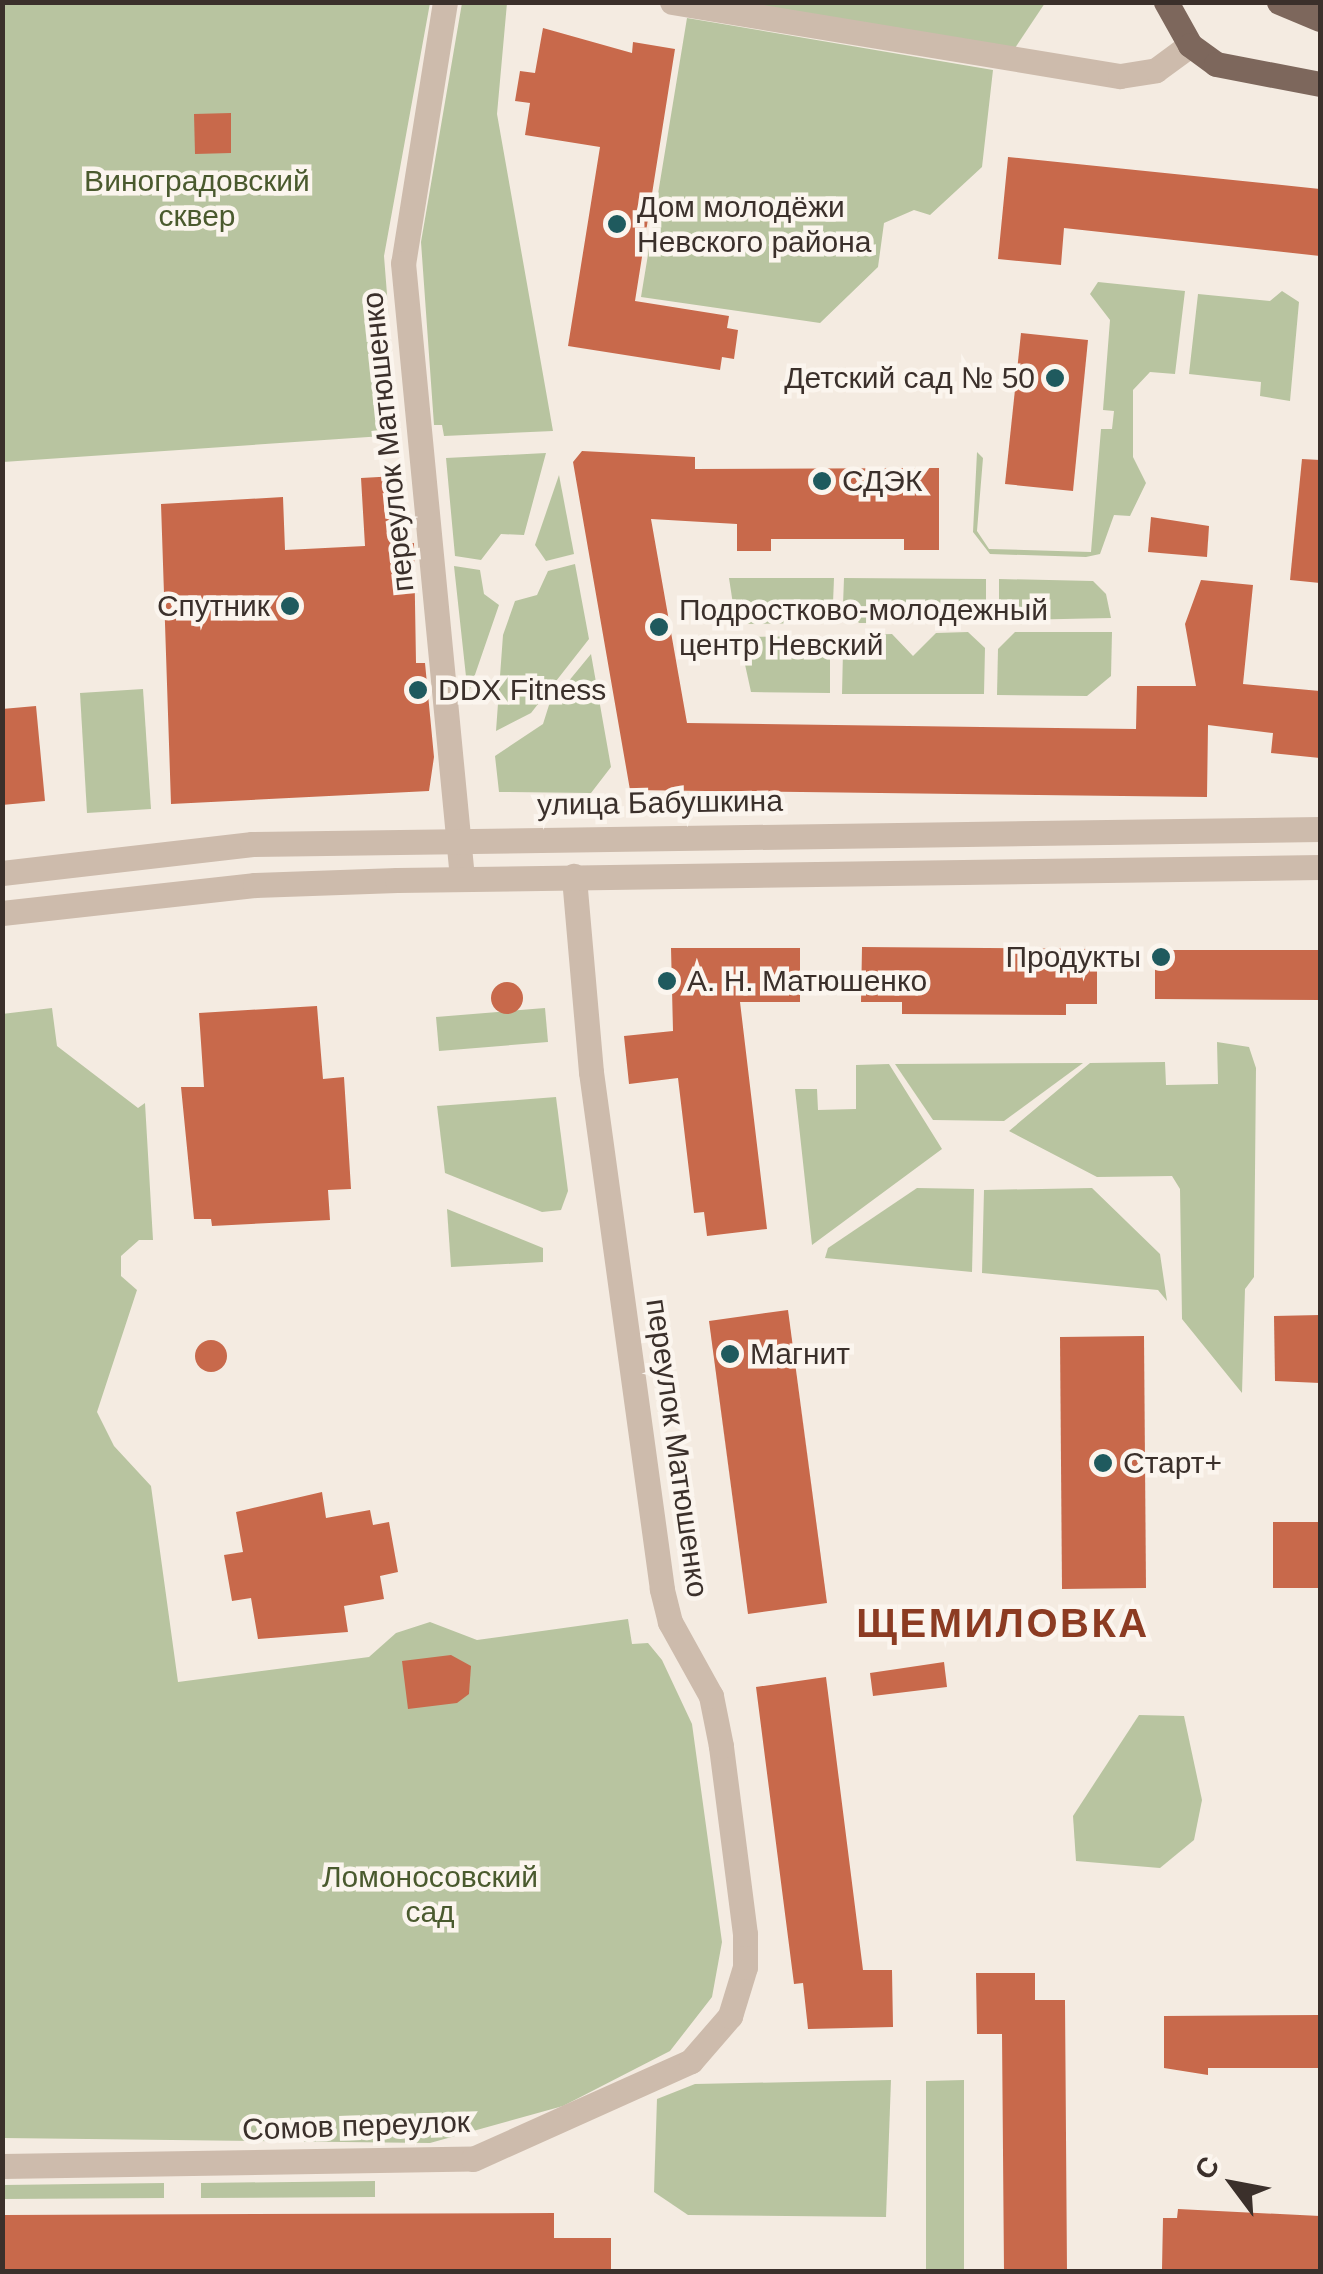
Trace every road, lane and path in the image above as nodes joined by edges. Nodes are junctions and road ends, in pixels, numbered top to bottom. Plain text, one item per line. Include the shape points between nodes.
1 (444, 2) edge
2 (672, 2) edge
3 (1166, 2) edge
4 (1279, 2) edge
5 (1320, 20) edge
6 (1190, 45) junction
7 (1320, 84) edge
8 (1320, 829) edge
9 (458, 838) junction
10 (1320, 866) edge
11 (2, 873) edge
12 (574, 876) junction
13 (462, 878) junction
14 (2, 912) edge
15 (691, 2062) joint
16 (2, 2166) edge

1 - 9 street, переулок Матюшенко via 403,263
2 - 6 street via 1120,76 1156,70
3 - 6 main road
4 - 5 main road
6 - 7 main road via 1247,75
8 - 9 street, улица Бабушкина
9 - 11 street, улица Бабушкина via 252,844
9 - 13 street, переулок Матюшенко
10 - 12 street
12 - 13 street
12 - 15 street, переулок Матюшенко via 577,963 662,1589 670,1622 712,1696 745,1934 746,1967 730,2016
13 - 14 street via 256,885
15 - 16 street, Сомов переулок via 473,2159

